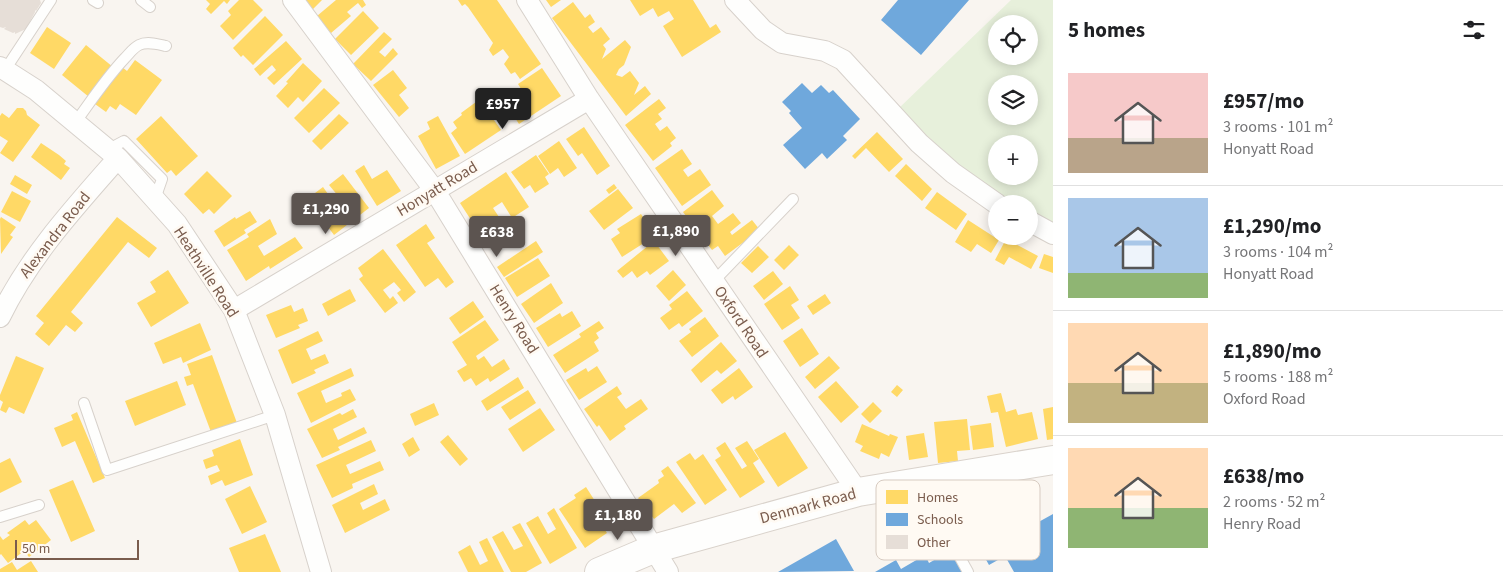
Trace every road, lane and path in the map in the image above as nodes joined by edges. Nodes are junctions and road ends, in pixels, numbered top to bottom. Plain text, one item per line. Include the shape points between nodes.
1 (51, 0) edge
2 (293, 0) edge
3 (527, 0) edge
4 (736, 0) edge
5 (166, 46) dead end
6 (2, 68) edge
7 (589, 99) junction
8 (75, 123) junction
9 (112, 154) junction
10 (435, 191) junction
11 (988, 198) edge
12 (793, 199) dead end
13 (1038, 226) edge
14 (1053, 234) edge
15 (714, 282) junction
16 (234, 310) junction
17 (0, 317) edge
18 (84, 403) dead end
19 (275, 415) junction
20 (1053, 461) edge
21 (932, 480) edge
22 (876, 489) edge
23 (858, 492) junction
24 (39, 505) dead end
25 (0, 517) edge
26 (653, 549) junction
27 (961, 560) edge
28 (322, 572) edge
29 (600, 572) edge
30 (668, 572) edge
31 (968, 572) edge

1 - 6 lane
2 - 10 street, Henry Road
3 - 7 street, Oxford Road
4 - 11 street via 763,30 782,43 825,51 843,60 919,143
5 - 8 lane via 152,43 139,45 133,50 110,74
6 - 8 street, Heathville Road via 36,90
7 - 10 street, Honyatt Road
7 - 15 street, Oxford Road
8 - 9 street, Heathville Road
9 - 16 street, Heathville Road via 177,224
9 - 17 street, Alexandra Road via 23,275
10 - 16 street, Honyatt Road
10 - 26 street, Henry Road
12 - 15 lane
13 - 14 street
15 - 23 street, Oxford Road
16 - 19 street, Heathville Road
18 - 19 lane via 107,470
19 - 28 street, Heathville Road
20 - 21 street, Denmark Road
22 - 23 street, Denmark Road
23 - 26 street, Denmark Road
24 - 25 lane
26 - 29 street, Denmark Road
26 - 30 street, Henry Road
27 - 31 lane

